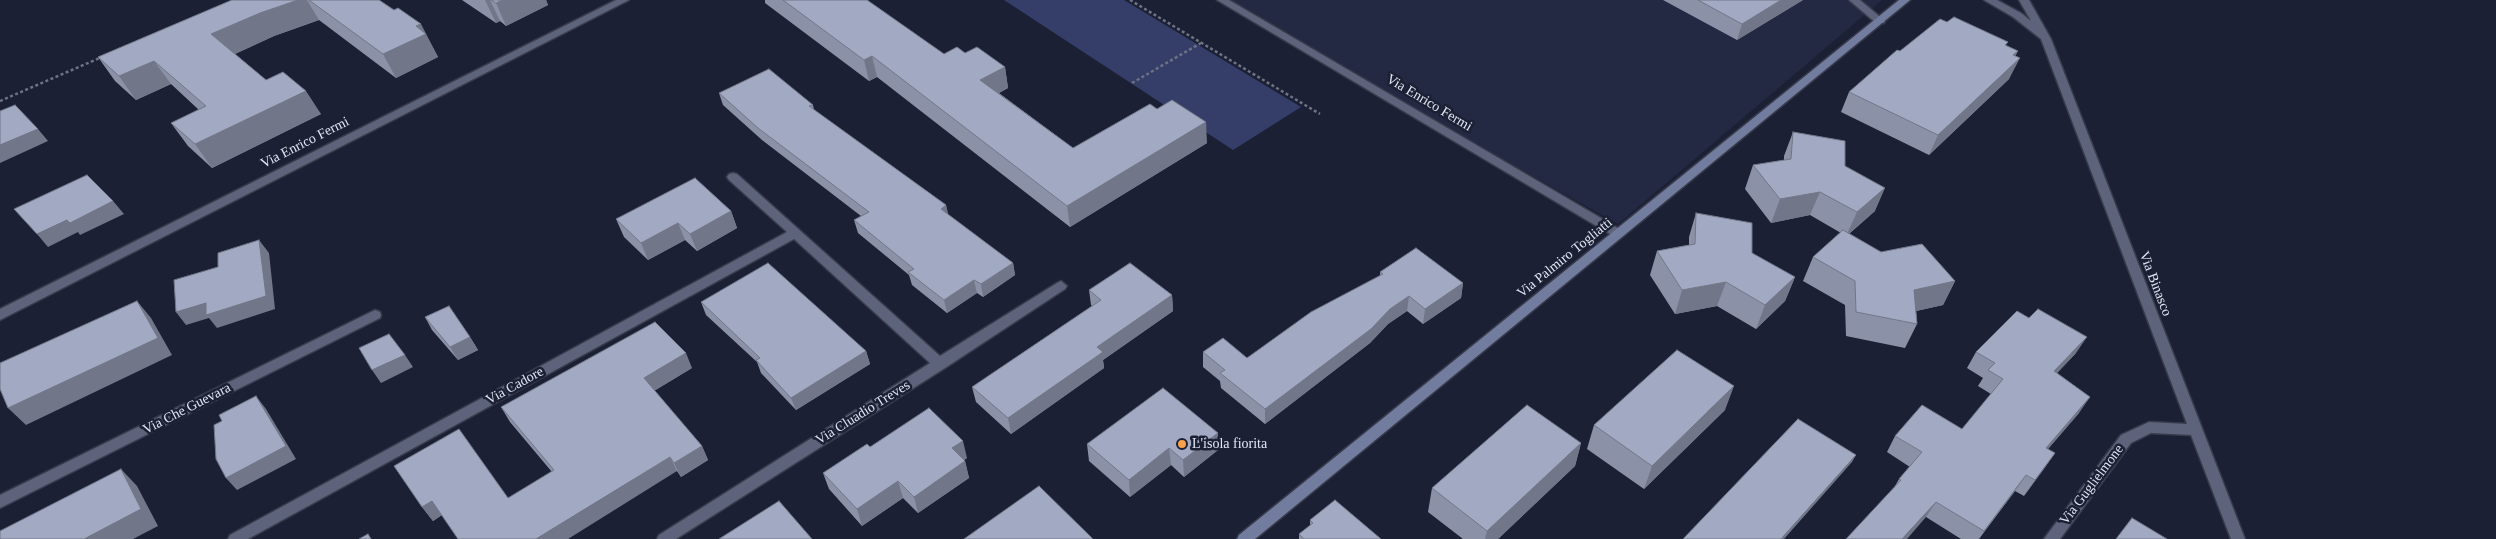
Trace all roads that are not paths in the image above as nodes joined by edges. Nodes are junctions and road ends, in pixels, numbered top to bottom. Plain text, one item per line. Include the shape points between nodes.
1 (624, 0) edge
2 (1222, 0) edge
3 (1854, 0) edge
4 (1904, 0) edge
5 (1989, 0) edge
6 (2024, 0) edge
7 (1880, 21) junction
8 (2046, 39) junction
9 (733, 177) dead end
10 (795, 233) junction
11 (1619, 234) junction
12 (1061, 286) dead end
13 (0, 315) edge
14 (375, 315) dead end
15 (940, 364) junction
16 (2195, 430) junction
17 (0, 502) edge
18 (235, 539) edge
19 (664, 539) edge
20 (1244, 539) edge
21 (2051, 539) edge
22 (2238, 539) edge

1 - 13 street, Via Enrico Fermi
2 - 11 street, Via Enrico Fermi
3 - 7 street
4 - 7 street, Via Palmiro Togliatti
5 - 8 street, Via Binasco via 2017,15
6 - 8 street, Via Binasco
7 - 11 street, Via Palmiro Togliatti
8 - 16 street, Via Binasco
9 - 10 street
10 - 15 street
10 - 18 street, Via Cadore
11 - 20 street, Via Palmiro Togliatti
12 - 15 street, Via Cluadio Treves
14 - 17 street, Via Che Guevara
15 - 19 street, Via Cluadio Treves
16 - 21 street, Via Guglielmone via 2149,427 2126,439
16 - 22 street, Via Binasco

